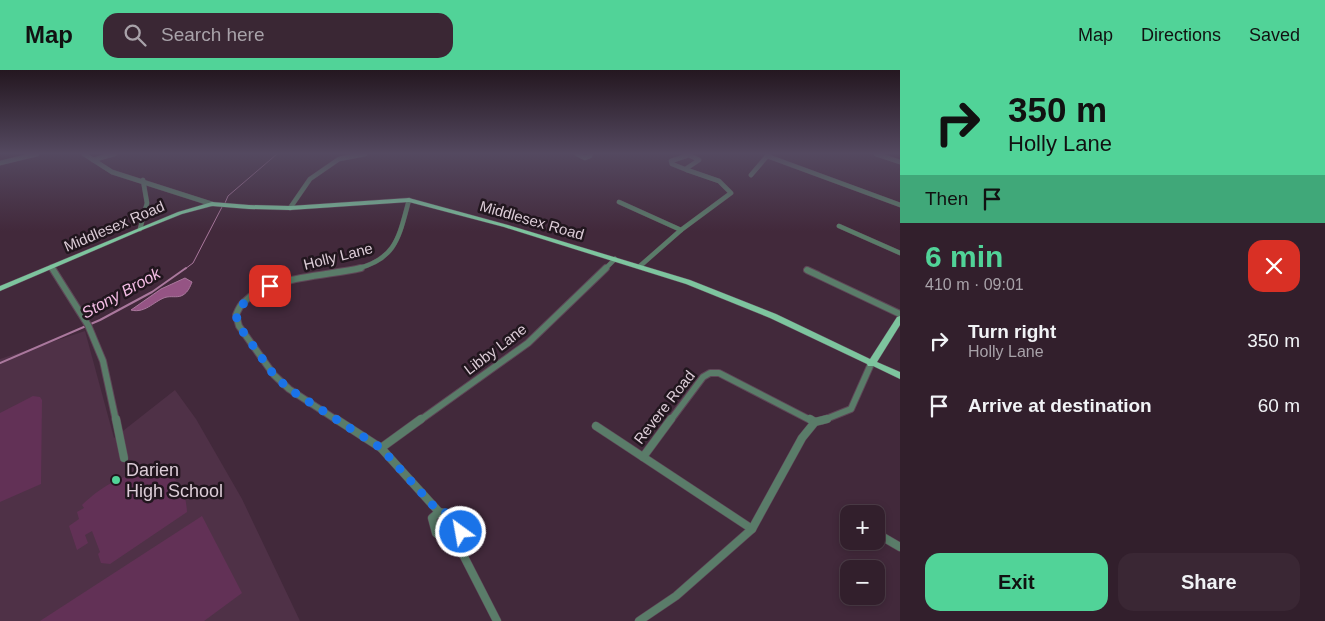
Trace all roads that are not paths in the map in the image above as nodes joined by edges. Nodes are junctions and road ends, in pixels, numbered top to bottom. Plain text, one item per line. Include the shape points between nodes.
1 (142, 180) joint
2 (310, 180) edge
3 (715, 180) edge
4 (833, 180) edge
5 (409, 200) junction
6 (619, 202) dead end
7 (212, 204) junction
8 (900, 205) edge
9 (290, 208) junction
10 (839, 226) dead end
11 (140, 228) junction
12 (681, 230) junction
13 (900, 253) edge
14 (615, 259) junction
15 (640, 266) junction
16 (52, 268) junction
17 (818, 275) dead end
18 (0, 289) edge
19 (900, 314) edge
20 (900, 319) edge
21 (871, 364) junction
22 (900, 376) edge
23 (815, 422) junction
24 (596, 426) dead end
25 (381, 448) junction
26 (643, 457) junction
27 (124, 458) dead end
28 (439, 512) junction
29 (752, 528) junction
30 (885, 538) edge
31 (455, 539) junction
32 (900, 547) edge
33 (497, 621) edge
34 (639, 621) edge

1 - 7 street
1 - 11 street via 148,203
2 - 9 street
3 - 12 street via 731,193
4 - 8 street
5 - 9 main road, Middlesex Road
5 - 14 main road, Middlesex Road
5 - 25 street, Holly Lane via 394,248 382,260 259,290 243,302 236,315 239,326 268,367 289,389
6 - 12 street
7 - 9 main road, Middlesex Road
7 - 11 main road, Middlesex Road
10 - 13 street
11 - 16 main road, Middlesex Road
12 - 15 street
14 - 15 main road, Middlesex Road
14 - 25 street, Libby Lane via 528,343
15 - 21 main road, Middlesex Road via 773,316
16 - 18 main road, Middlesex Road
16 - 27 street via 88,325 103,362
17 - 19 street
20 - 21 main road
21 - 22 main road, Middlesex Road
21 - 23 street via 851,409
23 - 26 street, Revere Road via 719,373 710,373 703,376
23 - 29 street via 802,438
24 - 26 street, Revere Road
25 - 28 street, Holly Lane
26 - 29 street, Revere Road
28 - 31 street, Holly Lane via 453,516 460,525 461,532
28 - 31 street via 432,518 436,533 445,540
29 - 34 street via 676,596
30 - 32 street
31 - 33 street, Holly Lane

